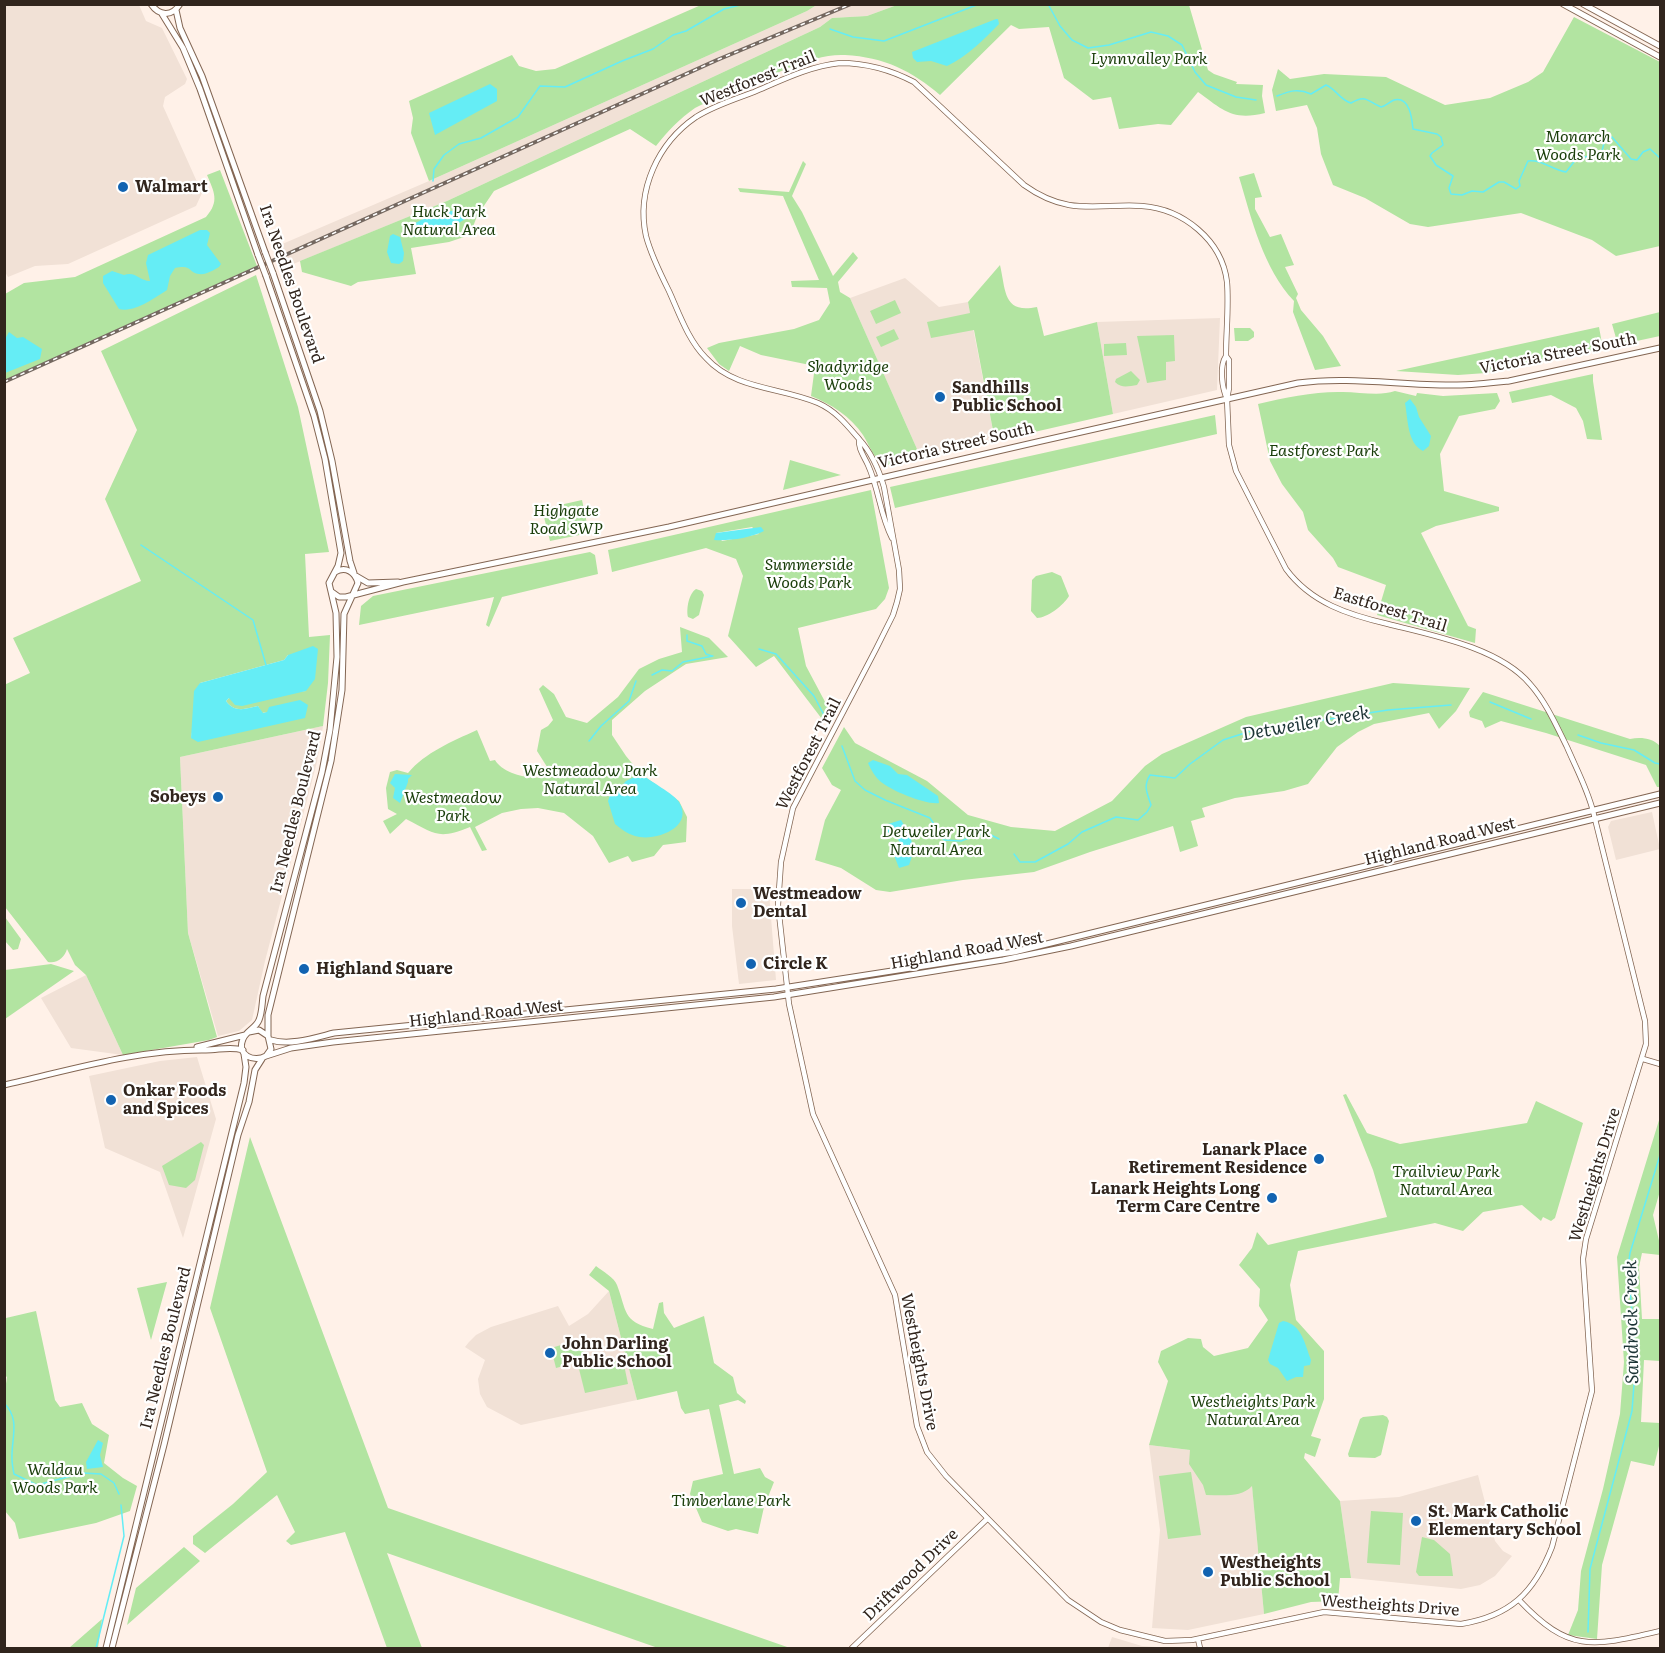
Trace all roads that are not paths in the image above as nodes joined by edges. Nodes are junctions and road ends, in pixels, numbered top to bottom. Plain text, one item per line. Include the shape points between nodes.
1 (151, 4) edge
2 (1563, 4) edge
3 (1583, 4) edge
4 (178, 7) edge
5 (162, 14) junction
6 (1660, 46) edge
7 (1660, 57) edge
8 (1660, 348) edge
9 (1227, 399) junction
10 (859, 438) junction
11 (881, 477) junction
12 (874, 479) junction
13 (893, 540) junction
14 (334, 573) junction
15 (355, 575) junction
16 (403, 582) junction
17 (332, 592) junction
18 (352, 594) junction
19 (1660, 794) edge
20 (1660, 803) edge
21 (1593, 811) junction
22 (1595, 819) junction
23 (787, 987) junction
24 (788, 996) junction
25 (247, 1034) junction
26 (269, 1038) junction
27 (194, 1049) junction
28 (244, 1052) junction
29 (264, 1058) junction
30 (1643, 1059) junction
31 (1660, 1064) edge
32 (4, 1085) edge
33 (987, 1519) junction
34 (1520, 1600) junction
35 (1660, 1631) edge
36 (1198, 1639) junction
37 (106, 1648) edge
38 (112, 1648) edge
39 (852, 1648) edge
40 (1200, 1648) edge

1 - 5 main road, Ira Needles Boulevard
2 - 7 main road
3 - 6 main road
4 - 5 main road via 172,13
4 - 15 main road, Ira Needles Boulevard, bridge via 180,28 202,76 320,411
5 - 14 main road, Ira Needles Boulevard, bridge via 183,48 200,89 301,372 325,459 341,553
8 - 9 main road, Victoria Street South via 1509,381 1456,385 1326,380
9 - 10 street, Westforest Trail via 1227,284 1213,245 1189,222 1147,206 1085,207 1047,198 1024,185 914,82 855,63 827,64 721,105 685,125 653,167 645,195 644,221 656,265 692,339 707,360 744,382 818,403
9 - 11 main road, Victoria Street South
9 - 21 street, Eastforest Trail via 1229,445 1236,471 1293,579 1331,606 1476,650 1514,670 1530,683 1552,716
10 - 11 street, Westforest Trail
10 - 12 street, Westforest Trail via 858,446
11 - 12 main road, Victoria Street South
11 - 13 street, Westforest Trail
12 - 13 street, Westforest Trail
12 - 16 main road, Victoria Street South
13 - 23 street, Westforest Trail via 900,589 893,615 792,808 778,905
14 - 15 main road via 344,569
14 - 17 main road via 329,583
15 - 16 main road, Victoria Street South via 368,583
15 - 18 main road via 357,586
16 - 18 main road, Victoria Street South
17 - 18 main road via 341,597
17 - 25 main road, Ira Needles Boulevard via 337,657 322,772 260,1016
18 - 26 main road, Ira Needles Boulevard via 344,614 342,690 331,761 268,1016
19 - 21 main road, Highland Road West
20 - 22 main road, Highland Road West
21 - 22 street, Westheights Drive
21 - 23 main road, Highland Road West via 1046,946
22 - 24 main road, Highland Road West via 1029,956
22 - 30 street, Westheights Drive via 1645,1021
23 - 24 street, Westheights Drive
23 - 26 main road, Highland Road West via 334,1034 290,1042
24 - 29 main road, Highland Road West via 333,1042 291,1048
24 - 33 street, Westheights Drive via 813,1114 895,1295 920,1436 934,1463
25 - 26 main road via 259,1030
25 - 27 main road
25 - 28 main road via 242,1045
26 - 29 main road via 271,1049
27 - 28 main road via 228,1047
27 - 32 main road via 125,1057
28 - 29 main road via 249,1058
28 - 37 main road, Ira Needles Boulevard via 244,1083
29 - 38 main road, Ira Needles Boulevard via 255,1070 238,1135
30 - 31 street
30 - 34 street, Westheights Drive via 1586,1239 1583,1259 1592,1379 1589,1406 1552,1547 1539,1575
33 - 36 street, Westheights Drive via 1068,1600 1101,1622 1165,1641
33 - 39 street, Driftwood Drive
34 - 35 street via 1546,1629 1580,1645 1604,1644
34 - 36 street, Westheights Drive via 1501,1612 1461,1624 1324,1612
36 - 40 street

